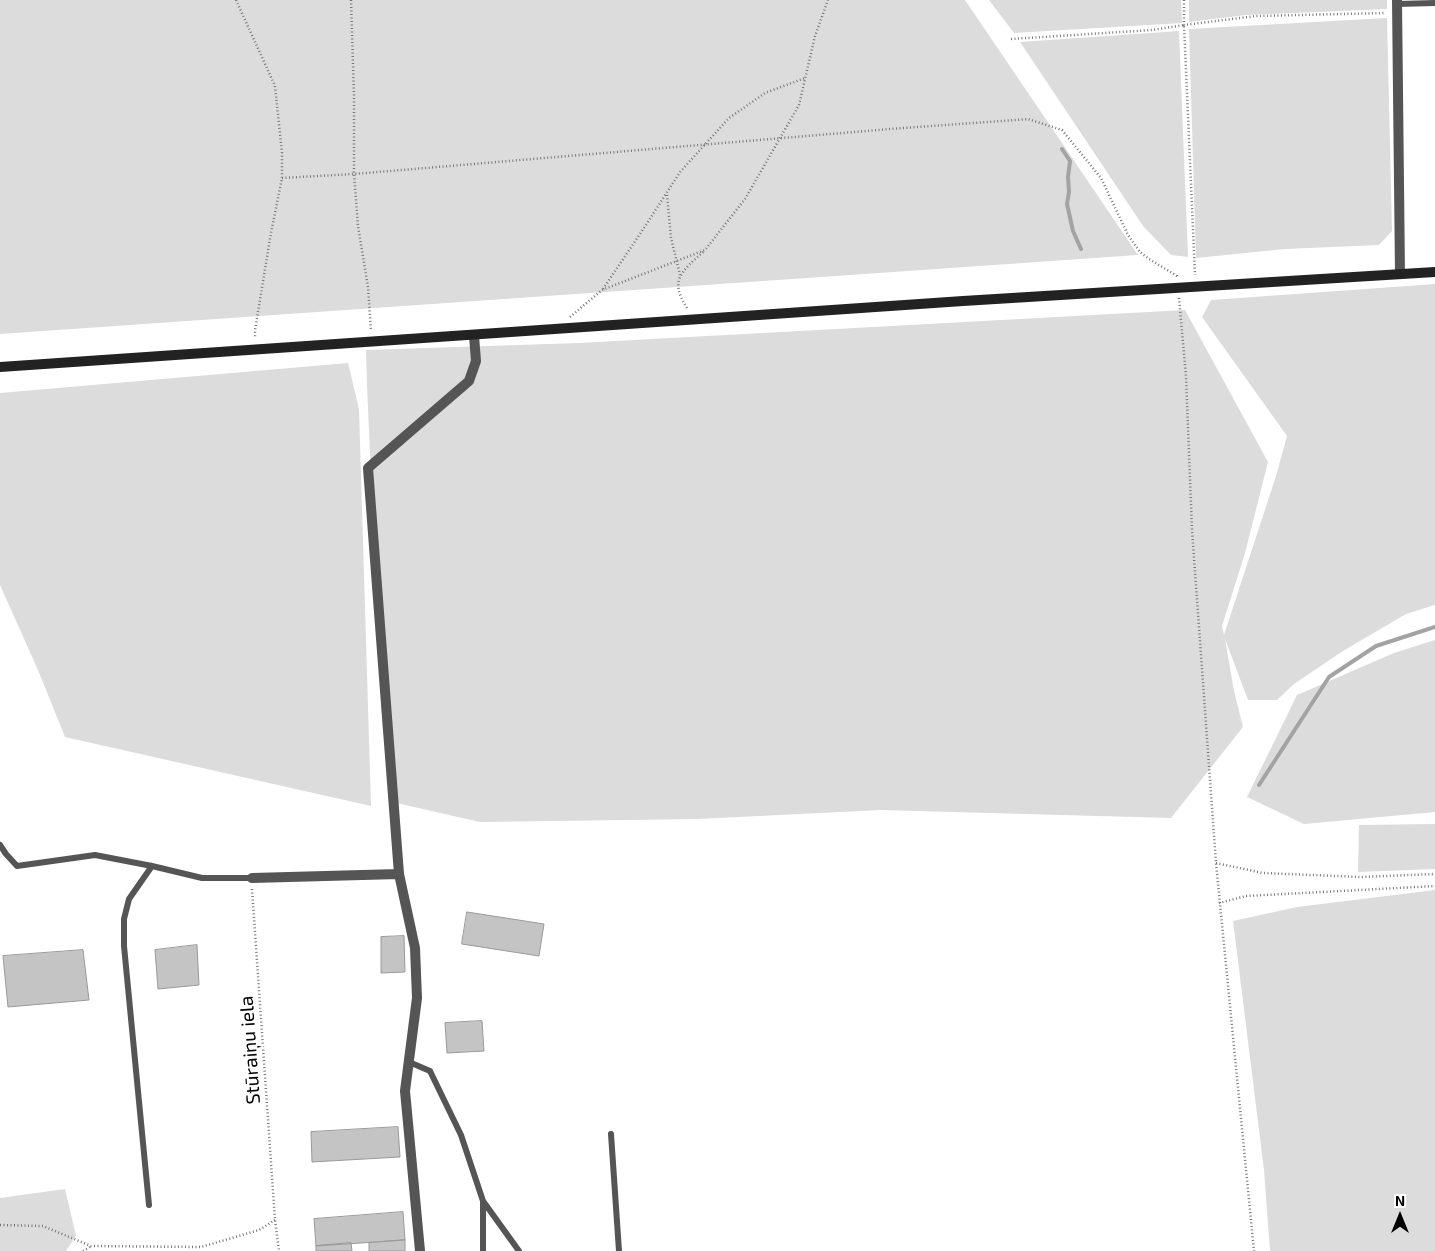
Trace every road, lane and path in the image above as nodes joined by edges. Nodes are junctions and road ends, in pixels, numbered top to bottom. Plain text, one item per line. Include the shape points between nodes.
1 (236, 0) edge
2 (350, 0) edge
3 (828, 0) edge
4 (1184, 0) edge
5 (1435, 3) edge
6 (1397, 6) edge
7 (1184, 25) junction
8 (1011, 39) dead end
9 (805, 78) junction
10 (779, 139) junction
11 (704, 146) junction
12 (354, 174) junction
13 (282, 178) junction
14 (666, 193) junction
15 (705, 250) junction
16 (676, 261) junction
17 (1435, 272) edge
18 (1400, 274) junction
19 (680, 275) junction
20 (1196, 287) junction
21 (1178, 288) junction
22 (602, 290) junction
23 (695, 320) junction
24 (564, 329) junction
25 (474, 336) junction
26 (372, 342) junction
27 (255, 350) junction
28 (0, 368) edge
29 (0, 845) edge
30 (1216, 863) junction
31 (152, 866) junction
32 (399, 874) junction
33 (1435, 874) edge
34 (252, 878) junction
35 (1435, 886) edge
36 (1219, 903) junction
37 (409, 1062) junction
38 (611, 1134) dead end
39 (482, 1201) junction
40 (149, 1204) dead end
41 (275, 1220) junction
42 (0, 1225) edge
43 (91, 1246) junction
44 (83, 1251) edge
45 (279, 1251) edge
46 (420, 1251) edge
47 (483, 1251) edge
48 (519, 1251) edge
49 (619, 1251) edge
50 (1254, 1251) edge

1 - 13 path via 275,86
2 - 12 path
3 - 9 path
4 - 7 path
5 - 6 lane
6 - 7 path via 1256,16
6 - 18 street
7 - 8 path
7 - 20 path
9 - 10 path via 799,105
9 - 11 path via 765,92 729,118
10 - 11 path
10 - 15 path via 745,199
10 - 21 path via 1028,119 1062,130 1101,178 1128,235 1140,252 1177,276
11 - 12 path
11 - 14 path
12 - 13 path
12 - 26 path
13 - 27 path via 255,330
14 - 16 path
14 - 22 path
15 - 16 path
15 - 19 path
16 - 19 path
16 - 22 path
17 - 18 main road
18 - 20 main road
19 - 23 path via 681,298
20 - 21 main road
21 - 23 main road
21 - 30 path
22 - 24 path via 571,315
23 - 24 main road
24 - 25 main road
25 - 26 main road
25 - 32 street via 476,361 468,381 368,468
26 - 27 main road
27 - 28 main road
29 - 31 lane via 18,866 95,855
30 - 33 path via 1263,873 1361,877
30 - 36 path
31 - 34 lane via 202,878
31 - 40 lane via 129,899 124,919
32 - 34 street
32 - 37 street via 415,948 416,998
34 - 41 path, Stūraiņu iela
35 - 36 path via 1246,896
36 - 50 path
37 - 39 lane via 430,1071 461,1136
37 - 46 street via 405,1091
38 - 49 lane
39 - 47 lane
39 - 48 lane
41 - 43 path via 258,1230 201,1247
41 - 45 path, Stūraiņu iela
42 - 43 path via 43,1226
43 - 44 path

